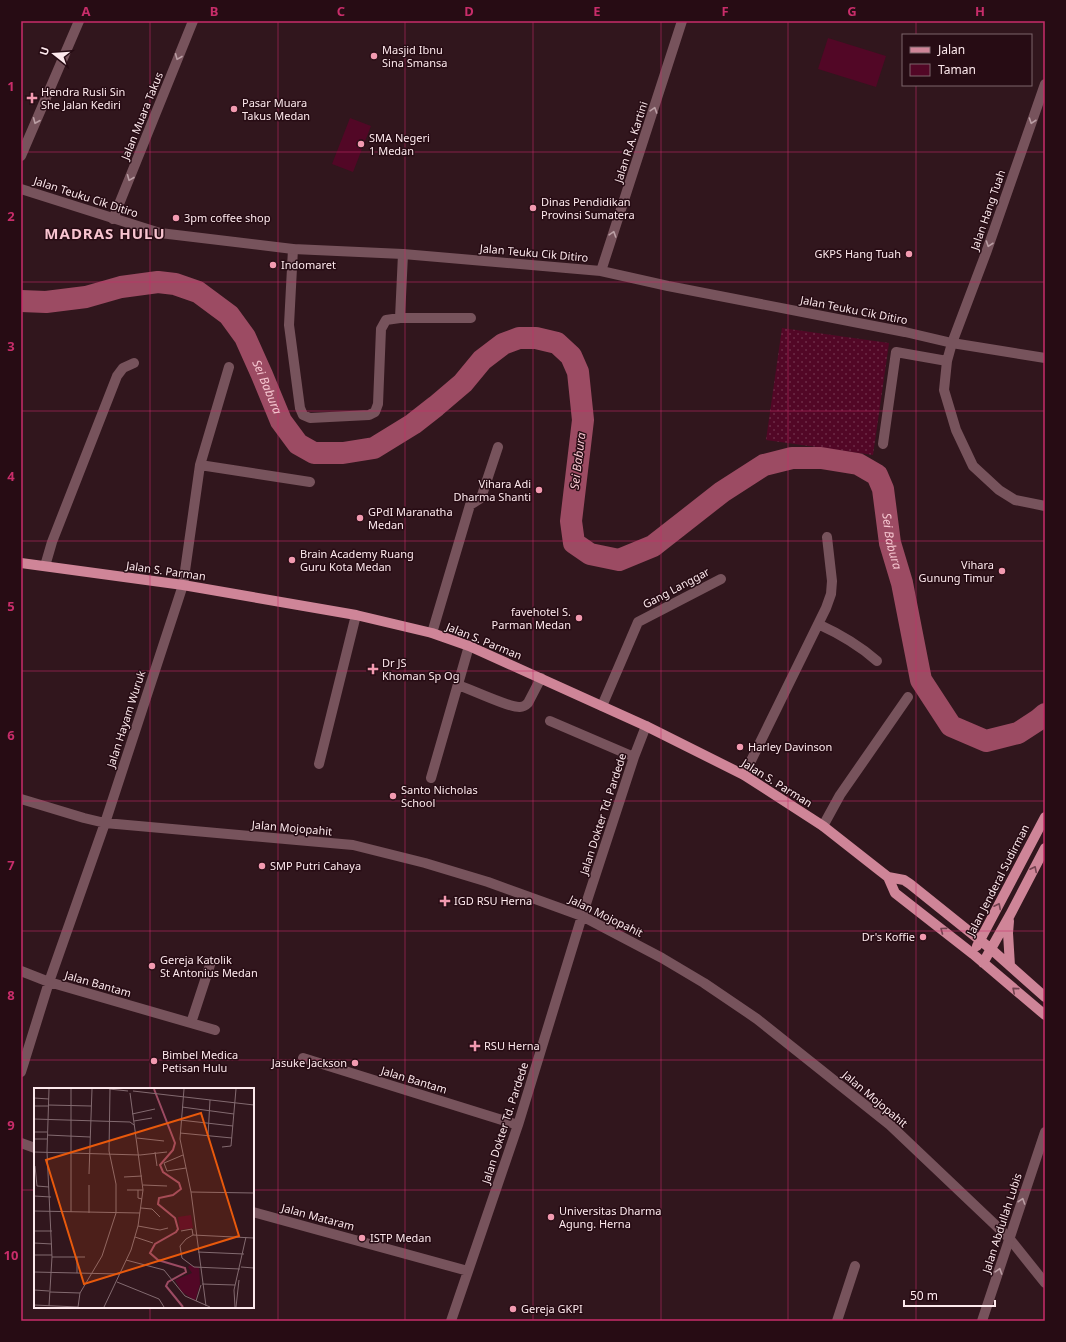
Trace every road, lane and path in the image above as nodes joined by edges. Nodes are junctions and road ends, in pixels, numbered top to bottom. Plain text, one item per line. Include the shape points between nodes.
1 (79, 21) edge
2 (193, 21) edge
3 (682, 21) edge
4 (1045, 84) edge
5 (21, 156) edge
6 (21, 189) edge
7 (113, 219) junction
8 (293, 249) junction
9 (403, 254) junction
10 (602, 271) junction
11 (400, 318) junction
12 (471, 318) dead end
13 (952, 343) junction
14 (1045, 358) edge
15 (947, 361) junction
16 (134, 363) dead end
17 (229, 367) dead end
18 (883, 444) dead end
19 (498, 447) dead end
20 (200, 465) junction
21 (310, 482) dead end
22 (1045, 506) edge
23 (827, 537) dead end
24 (21, 563) edge
25 (45, 566) junction
26 (721, 578) dead end
27 (183, 585) junction
28 (356, 614) junction
29 (818, 624) junction
30 (432, 633) junction
31 (469, 646) junction
32 (878, 661) dead end
33 (541, 678) junction
34 (458, 685) junction
35 (908, 697) dead end
36 (602, 706) junction
37 (550, 721) dead end
38 (646, 726) junction
39 (634, 757) junction
40 (319, 764) dead end
41 (744, 775) junction
42 (431, 778) dead end
43 (21, 799) edge
44 (1045, 817) edge
45 (105, 823) junction
46 (823, 826) junction
47 (1045, 848) edge
48 (888, 877) junction
49 (1010, 915) junction
50 (582, 916) junction
51 (980, 941) junction
52 (991, 949) junction
53 (973, 954) junction
54 (982, 963) junction
55 (210, 964) dead end
56 (1010, 966) junction
57 (21, 971) edge
58 (49, 982) junction
59 (1045, 997) edge
60 (1045, 1015) edge
61 (190, 1023) junction
62 (215, 1030) dead end
63 (303, 1058) dead end
64 (21, 1072) edge
65 (518, 1125) junction
66 (1045, 1132) edge
67 (21, 1143) edge
68 (34, 1148) edge
69 (254, 1212) edge
70 (1009, 1238) junction
71 (855, 1266) dead end
72 (468, 1271) junction
73 (1045, 1283) edge
74 (451, 1321) edge
75 (837, 1321) edge
76 (982, 1321) edge

1 -> 5 street
2 -> 7 street, Jalan Muara Takus
10 -> 3 street, Jalan R.A. Kartini
4 -> 13 street, Jalan Hang Tuah
6 - 7 street, Jalan Teuku Cik Ditiro
7 - 8 street, Jalan Teuku Cik Ditiro via 160,233
8 - 9 street, Jalan Teuku Cik Ditiro
8 - 11 street via 289,325 300,408 303,414 310,418 369,415 374,412 378,404 381,329 386,320
9 - 10 street, Jalan Teuku Cik Ditiro
9 - 11 street
10 - 13 street, Jalan Teuku Cik Ditiro
11 - 12 street
13 - 14 street, Jalan Teuku Cik Ditiro
13 - 15 street, Jalan Hang Tuah
15 - 18 street via 896,352
15 - 22 street, Jalan Hang Tuah via 944,390 956,430 973,466 999,490 1015,500
16 - 25 street via 122,368 117,376
17 - 20 street, Jalan Hayam Wuruk
19 - 30 street via 481,498 470,505
20 - 21 street
20 - 27 street, Jalan Hayam Wuruk
23 - 29 street via 831,594
24 - 25 main road, Jalan S. Parman
25 - 27 main road, Jalan S. Parman
26 - 36 street, Gang Langgar via 638,622
27 - 28 main road, Jalan S. Parman
27 - 45 street, Jalan Hayam Wuruk
28 - 30 main road, Jalan S. Parman
28 - 40 street
29 - 32 street via 851,640
29 - 41 street
30 - 31 main road, Jalan S. Parman
31 - 33 main road, Jalan S. Parman
31 - 34 street
33 - 34 street via 528,703 521,707
33 - 36 main road, Jalan S. Parman
34 - 42 street
35 - 46 street via 840,795
36 - 38 main road, Jalan S. Parman
37 - 39 street
38 - 39 street, Jalan Dokter Td. Pardede
38 - 41 main road, Jalan S. Parman
39 - 50 street, Jalan Dokter Td. Pardede
41 - 46 main road, Jalan S. Parman
43 - 45 street, Jalan Mojopahit
51 -> 44 main road, Jalan Jenderal Sudirman
45 - 50 street, Jalan Mojopahit via 353,845 488,882
45 - 58 street, Jalan Hayam Wuruk
46 - 48 main road, Jalan S. Parman
49 -> 47 main road
48 - 51 main road, Jalan S. Parman via 904,880
53 -> 48 main road, Jalan S. Parman via 895,893
49 - 52 main road
49 - 56 main road
50 - 65 street, Jalan Dokter Td. Pardede
50 - 70 street, Jalan Mojopahit via 662,958 757,1019 890,1125
51 - 52 main road, Jalan S. Parman
51 - 53 main road, Jalan Jenderal Sudirman
52 - 54 main road
52 - 56 main road, Jalan S. Parman
53 - 54 main road, Jalan S. Parman
60 -> 54 main road, Jalan S. Parman
55 - 61 street
56 - 59 main road, Jalan S. Parman
57 - 58 street, Jalan Bantam
58 - 61 street, Jalan Bantam
58 - 64 street, Jalan Hayam Wuruk
61 - 62 street, Jalan Bantam
63 - 65 street, Jalan Bantam
65 - 72 street, Jalan Dokter Td. Pardede
70 -> 66 street, Jalan Abdullah Lubis
67 - 68 street
69 - 72 street, Jalan Mataram
70 - 73 street, Jalan Mojopahit
76 -> 70 street, Jalan Abdullah Lubis
71 - 75 street
72 - 74 street, Jalan Dokter Td. Pardede

